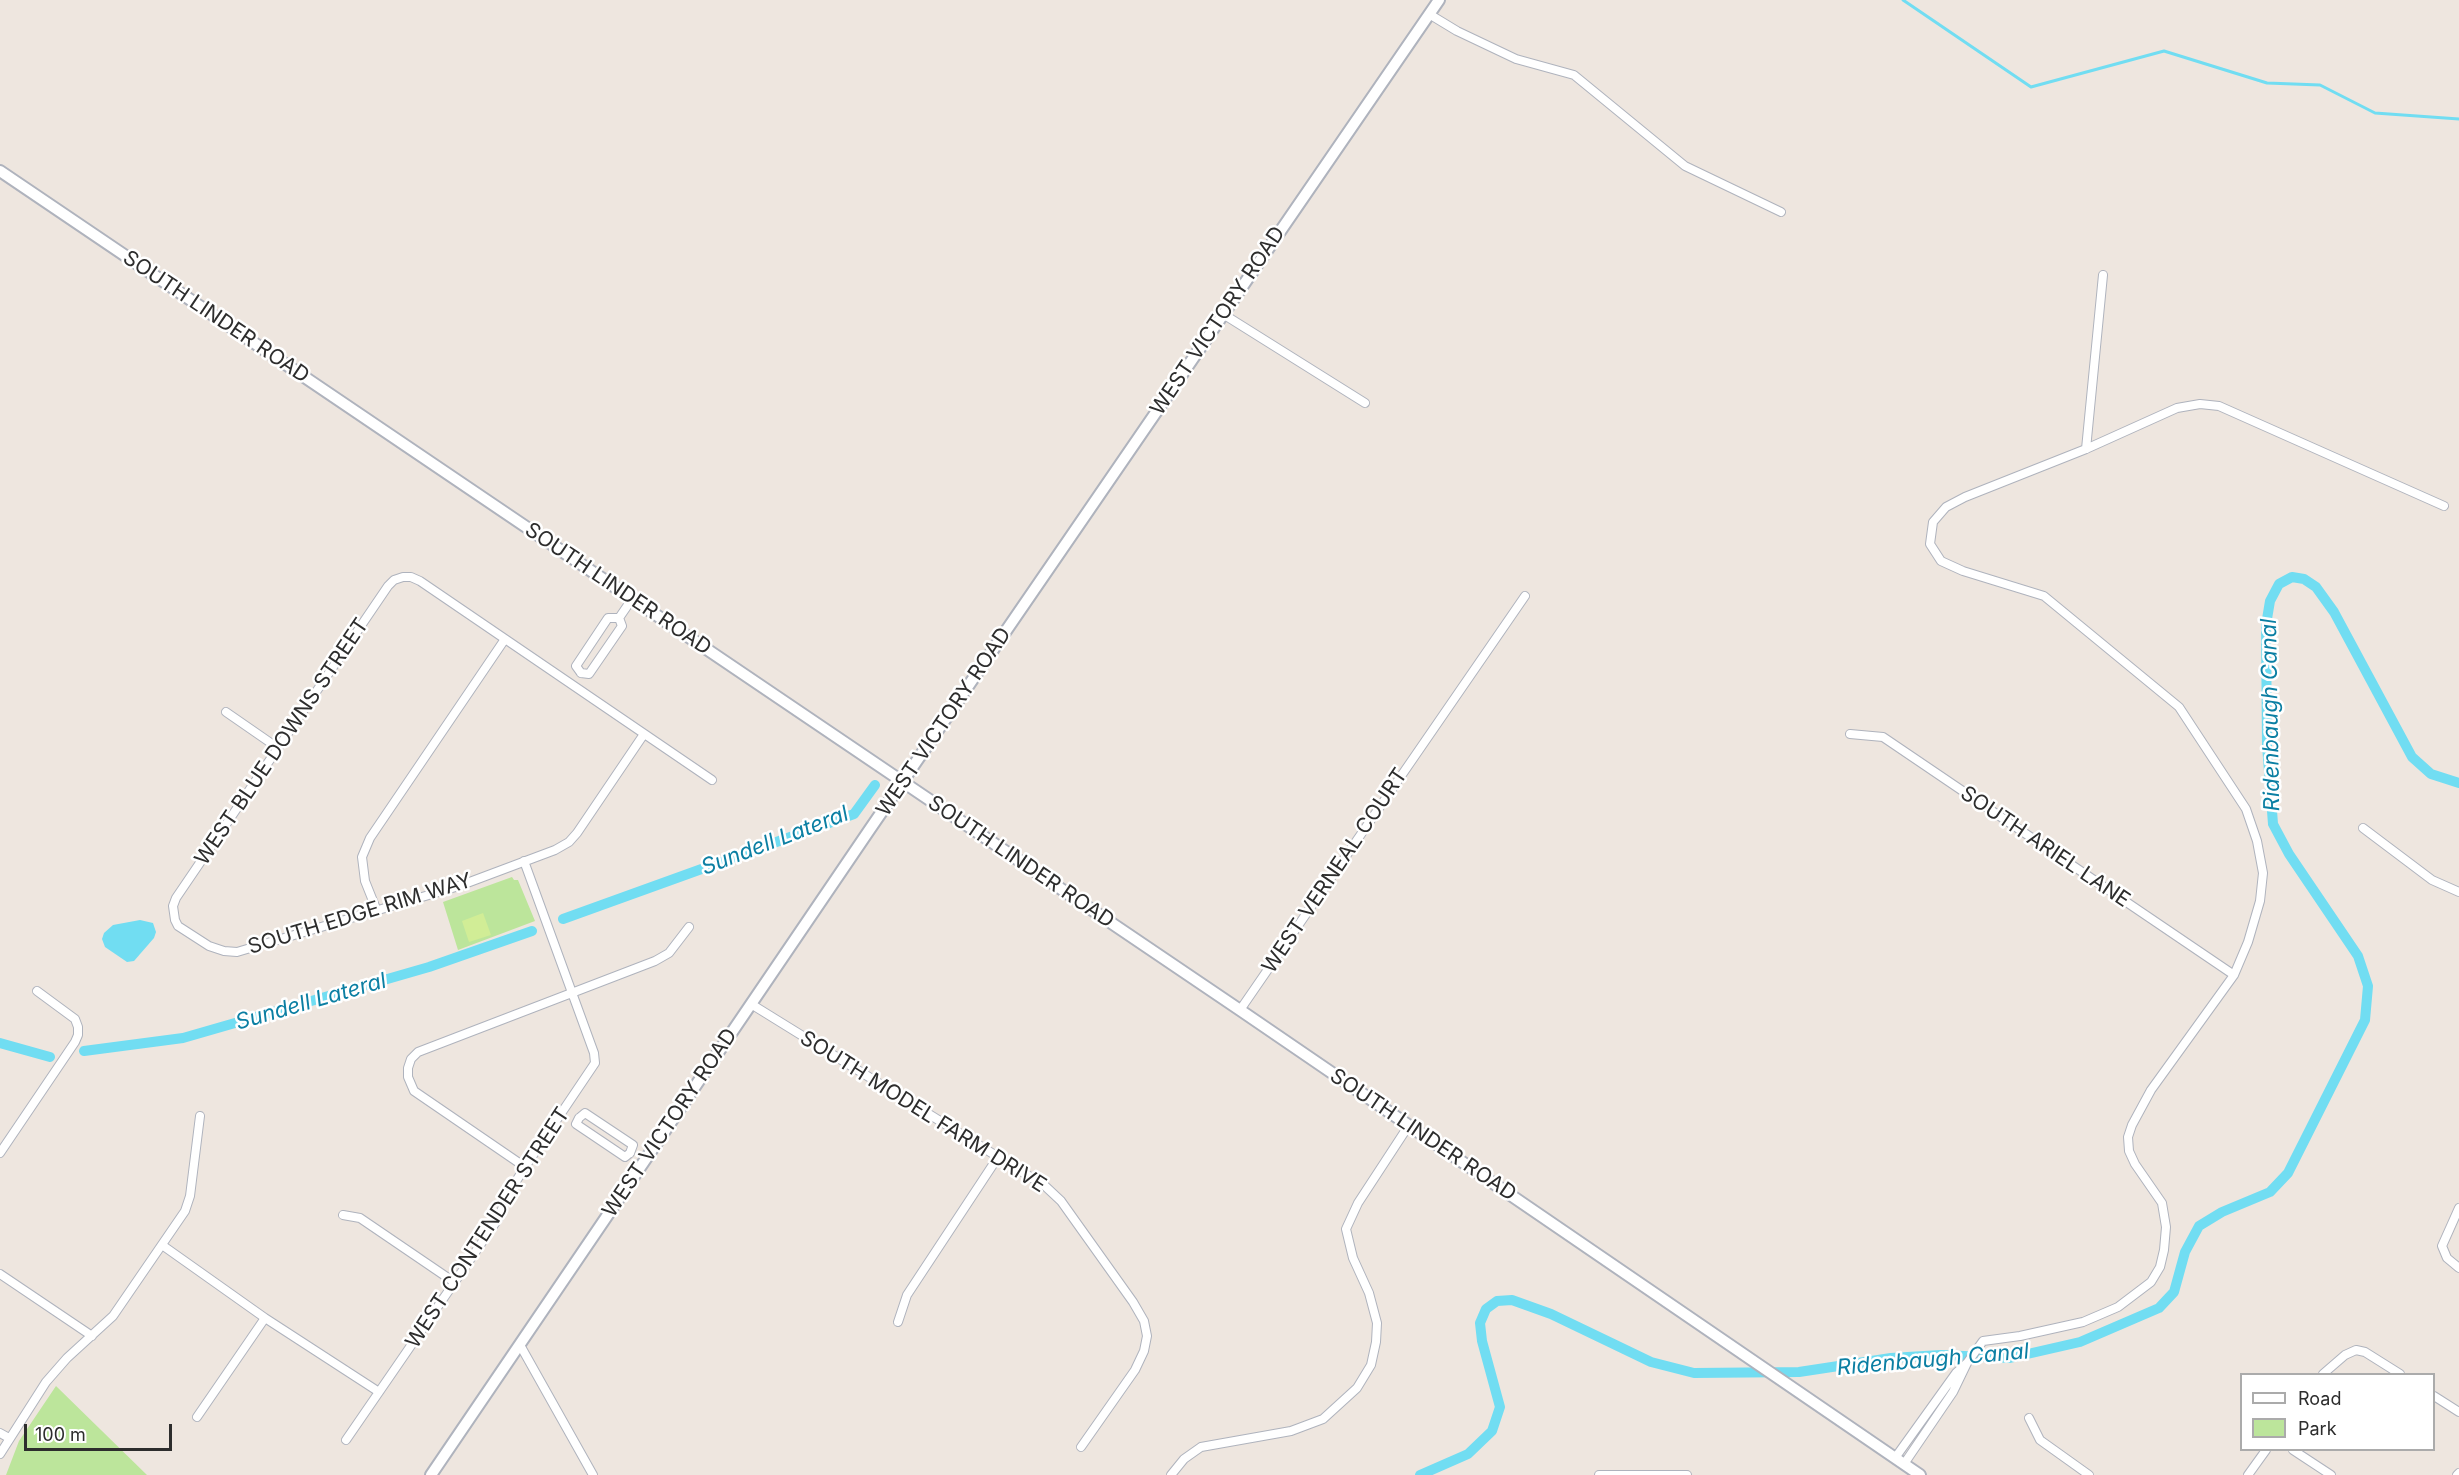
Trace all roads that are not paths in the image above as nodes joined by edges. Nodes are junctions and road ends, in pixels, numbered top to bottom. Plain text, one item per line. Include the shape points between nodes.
1 (1438, 0) edge
2 (1429, 14) junction
3 (0, 171) edge
4 (1781, 212) dead end
5 (2103, 275) dead end
6 (1223, 314) junction
7 (1365, 403) dead end
8 (2086, 449) junction
9 (2444, 506) dead end
10 (1525, 596) dead end
11 (632, 599) junction
12 (619, 618) junction
13 (505, 639) junction
14 (581, 673) junction
15 (573, 685) junction
16 (226, 712) dead end
17 (644, 734) junction
18 (1850, 734) dead end
19 (278, 748) junction
20 (712, 780) dead end
21 (902, 782) junction
22 (2362, 828) dead end
23 (524, 861) junction
24 (2459, 892) edge
25 (376, 911) junction
26 (173, 914) joint
27 (689, 927) dead end
28 (2234, 975) junction
29 (37, 991) dead end
30 (573, 993) junction
31 (751, 1004) junction
32 (1240, 1010) junction
33 (565, 1108) junction
34 (200, 1116) dead end
35 (579, 1118) junction
36 (1409, 1125) junction
37 (0, 1153) edge
38 (630, 1153) junction
39 (998, 1157) junction
40 (644, 1162) junction
41 (525, 1167) junction
42 (2459, 1208) edge
43 (343, 1215) dead end
44 (162, 1245) junction
45 (2459, 1268) edge
46 (0, 1274) edge
47 (454, 1282) junction
48 (265, 1318) junction
49 (898, 1322) dead end
50 (92, 1336) junction
51 (519, 1345) junction
52 (2324, 1373) edge
53 (2398, 1373) edge
54 (379, 1392) junction
55 (2435, 1397) edge
56 (2459, 1412) edge
57 (197, 1417) dead end
58 (2029, 1418) dead end
59 (0, 1433) edge
60 (9, 1438) junction
61 (346, 1440) dead end
62 (1081, 1447) dead end
63 (2265, 1451) edge
64 (2296, 1451) edge
65 (0, 1454) edge
66 (1899, 1461) junction
67 (431, 1475) edge
68 (593, 1475) edge
69 (1171, 1475) edge
70 (1599, 1475) edge
71 (1687, 1475) edge
72 (1920, 1475) edge
73 (2089, 1475) edge
74 (2248, 1475) edge
75 (2331, 1475) edge

1 - 2 street, WEST VICTORY ROAD
2 - 4 street via 1516,59 1574,75 1685,166
2 - 6 street, WEST VICTORY ROAD
3 - 11 street, SOUTH LINDER ROAD
5 - 8 street
6 - 7 street
6 - 21 street, WEST VICTORY ROAD
8 - 9 street via 2177,408 2218,405
8 - 28 street via 1946,507 1933,522 1930,543 1941,561 2044,596 2179,707 2195,729 2246,809 2263,873 2260,901
10 - 32 street, WEST VERNEAL COURT
11 - 12 street
11 - 21 street, SOUTH LINDER ROAD
12 - 14 street via 622,626 589,674
12 - 14 street via 608,618 576,666
13 - 15 street
13 - 19 street, WEST BLUE DOWNS STREET via 420,581 403,577 394,580
13 - 25 street via 370,838 362,857 365,881
14 - 15 street
15 - 17 street
16 - 19 street
17 - 20 street
17 - 23 street, SOUTH EDGE RIM WAY via 578,833 555,850
18 - 28 street, SOUTH ARIEL LANE via 1883,737
19 - 26 street, WEST BLUE DOWNS STREET via 176,898
21 - 31 street, WEST VICTORY ROAD
21 - 32 street, SOUTH LINDER ROAD
22 - 24 street via 2432,880
23 - 25 street, SOUTH EDGE RIM WAY
23 - 30 street
25 - 26 street, SOUTH EDGE RIM WAY via 237,952 209,946 178,926
27 - 30 street via 669,953 655,961
28 - 66 street via 2151,1090 2128,1137 2135,1164 2162,1203 2166,1227 2160,1267 2151,1282 2118,1307 2083,1322 1983,1341 1956,1373
29 - 37 street via 69,1013 78,1027 75,1042
30 - 33 street, WEST CONTENDER STREET via 595,1063
30 - 41 street via 418,1052 408,1068 414,1091
31 - 39 street, SOUTH MODEL FARM DRIVE
31 - 40 street, WEST VICTORY ROAD
32 - 36 street, SOUTH LINDER ROAD
33 - 35 street
33 - 41 street, WEST CONTENDER STREET
34 - 44 street via 188,1204
35 - 38 street via 576,1124 625,1157
35 - 38 street via 585,1113 633,1145
36 - 66 street, SOUTH LINDER ROAD
36 - 69 street via 1358,1203 1347,1229 1353,1258 1377,1323 1371,1365 1357,1388 1323,1419 1291,1431 1201,1447
38 - 40 street
39 - 49 street via 907,1295
39 - 62 street, SOUTH MODEL FARM DRIVE via 1044,1186 1061,1202 1144,1321 1147,1336 1135,1370
40 - 51 street, WEST VICTORY ROAD
41 - 47 street, WEST CONTENDER STREET via 498,1219
42 - 45 street via 2443,1242 2447,1258
43 - 47 street via 360,1218
44 - 48 street
44 - 50 street via 113,1316
46 - 50 street
47 - 54 street, WEST CONTENDER STREET
48 - 54 street
48 - 57 street
50 - 60 street via 56,1369
51 - 67 street, WEST VICTORY ROAD
51 - 68 street
52 - 53 street via 2356,1350
54 - 61 street, WEST CONTENDER STREET
55 - 56 street
58 - 73 street via 2040,1440
59 - 60 street
60 - 65 street
63 - 74 street
64 - 75 street
66 - 72 street, SOUTH LINDER ROAD
70 - 71 street

